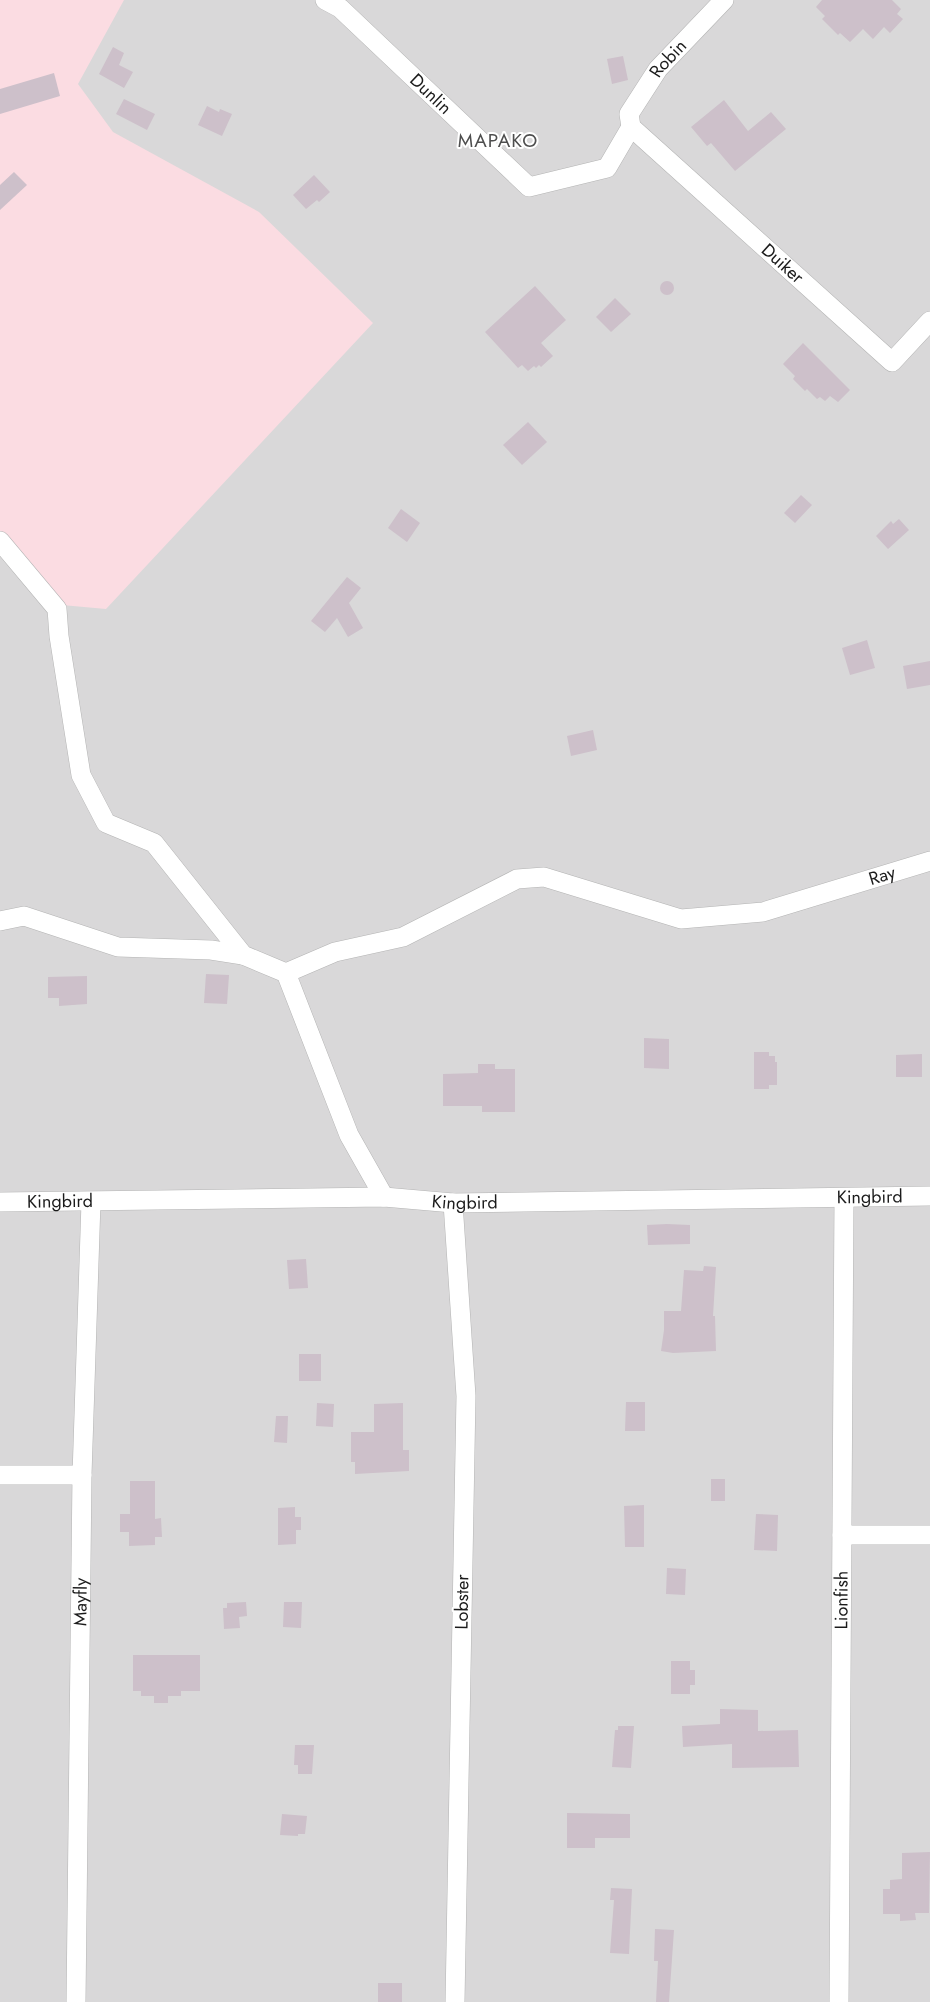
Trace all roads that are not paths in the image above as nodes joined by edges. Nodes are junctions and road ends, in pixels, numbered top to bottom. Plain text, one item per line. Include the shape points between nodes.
1 (325, 0) edge
2 (724, 0) edge
3 (631, 128) junction
4 (930, 321) edge
5 (0, 541) edge
6 (930, 861) edge
7 (0, 921) edge
8 (243, 955) junction
9 (286, 973) junction
10 (930, 1196) edge
11 (384, 1197) junction
12 (844, 1198) junction
13 (0, 1202) edge
14 (91, 1202) junction
15 (453, 1203) junction
16 (0, 1475) edge
17 (82, 1475) junction
18 (842, 1535) junction
19 (930, 1535) edge
20 (76, 2002) edge
21 (455, 2002) edge
22 (839, 2002) edge

1 - 3 street, Dunlin via 340,8 528,187 608,168
2 - 3 street, Robin via 658,69 628,114
3 - 4 street, Duiker via 892,362
5 - 8 street via 57,609 58,636 81,774 106,823 154,843
6 - 9 street, Ray via 763,912 681,919 544,877 518,879 403,937 335,952
7 - 8 street via 24,916 118,947 211,950
8 - 9 street
9 - 11 street via 350,1135
10 - 12 street, Kingbird
11 - 14 street, Kingbird
11 - 15 street, Kingbird
12 - 15 street, Kingbird
12 - 18 street, Lionfish
13 - 14 street, Kingbird
14 - 17 street, Mayfly
15 - 21 street, Lobster via 466,1396
16 - 17 street
17 - 20 street, Mayfly
18 - 19 street
18 - 22 street, Lionfish

